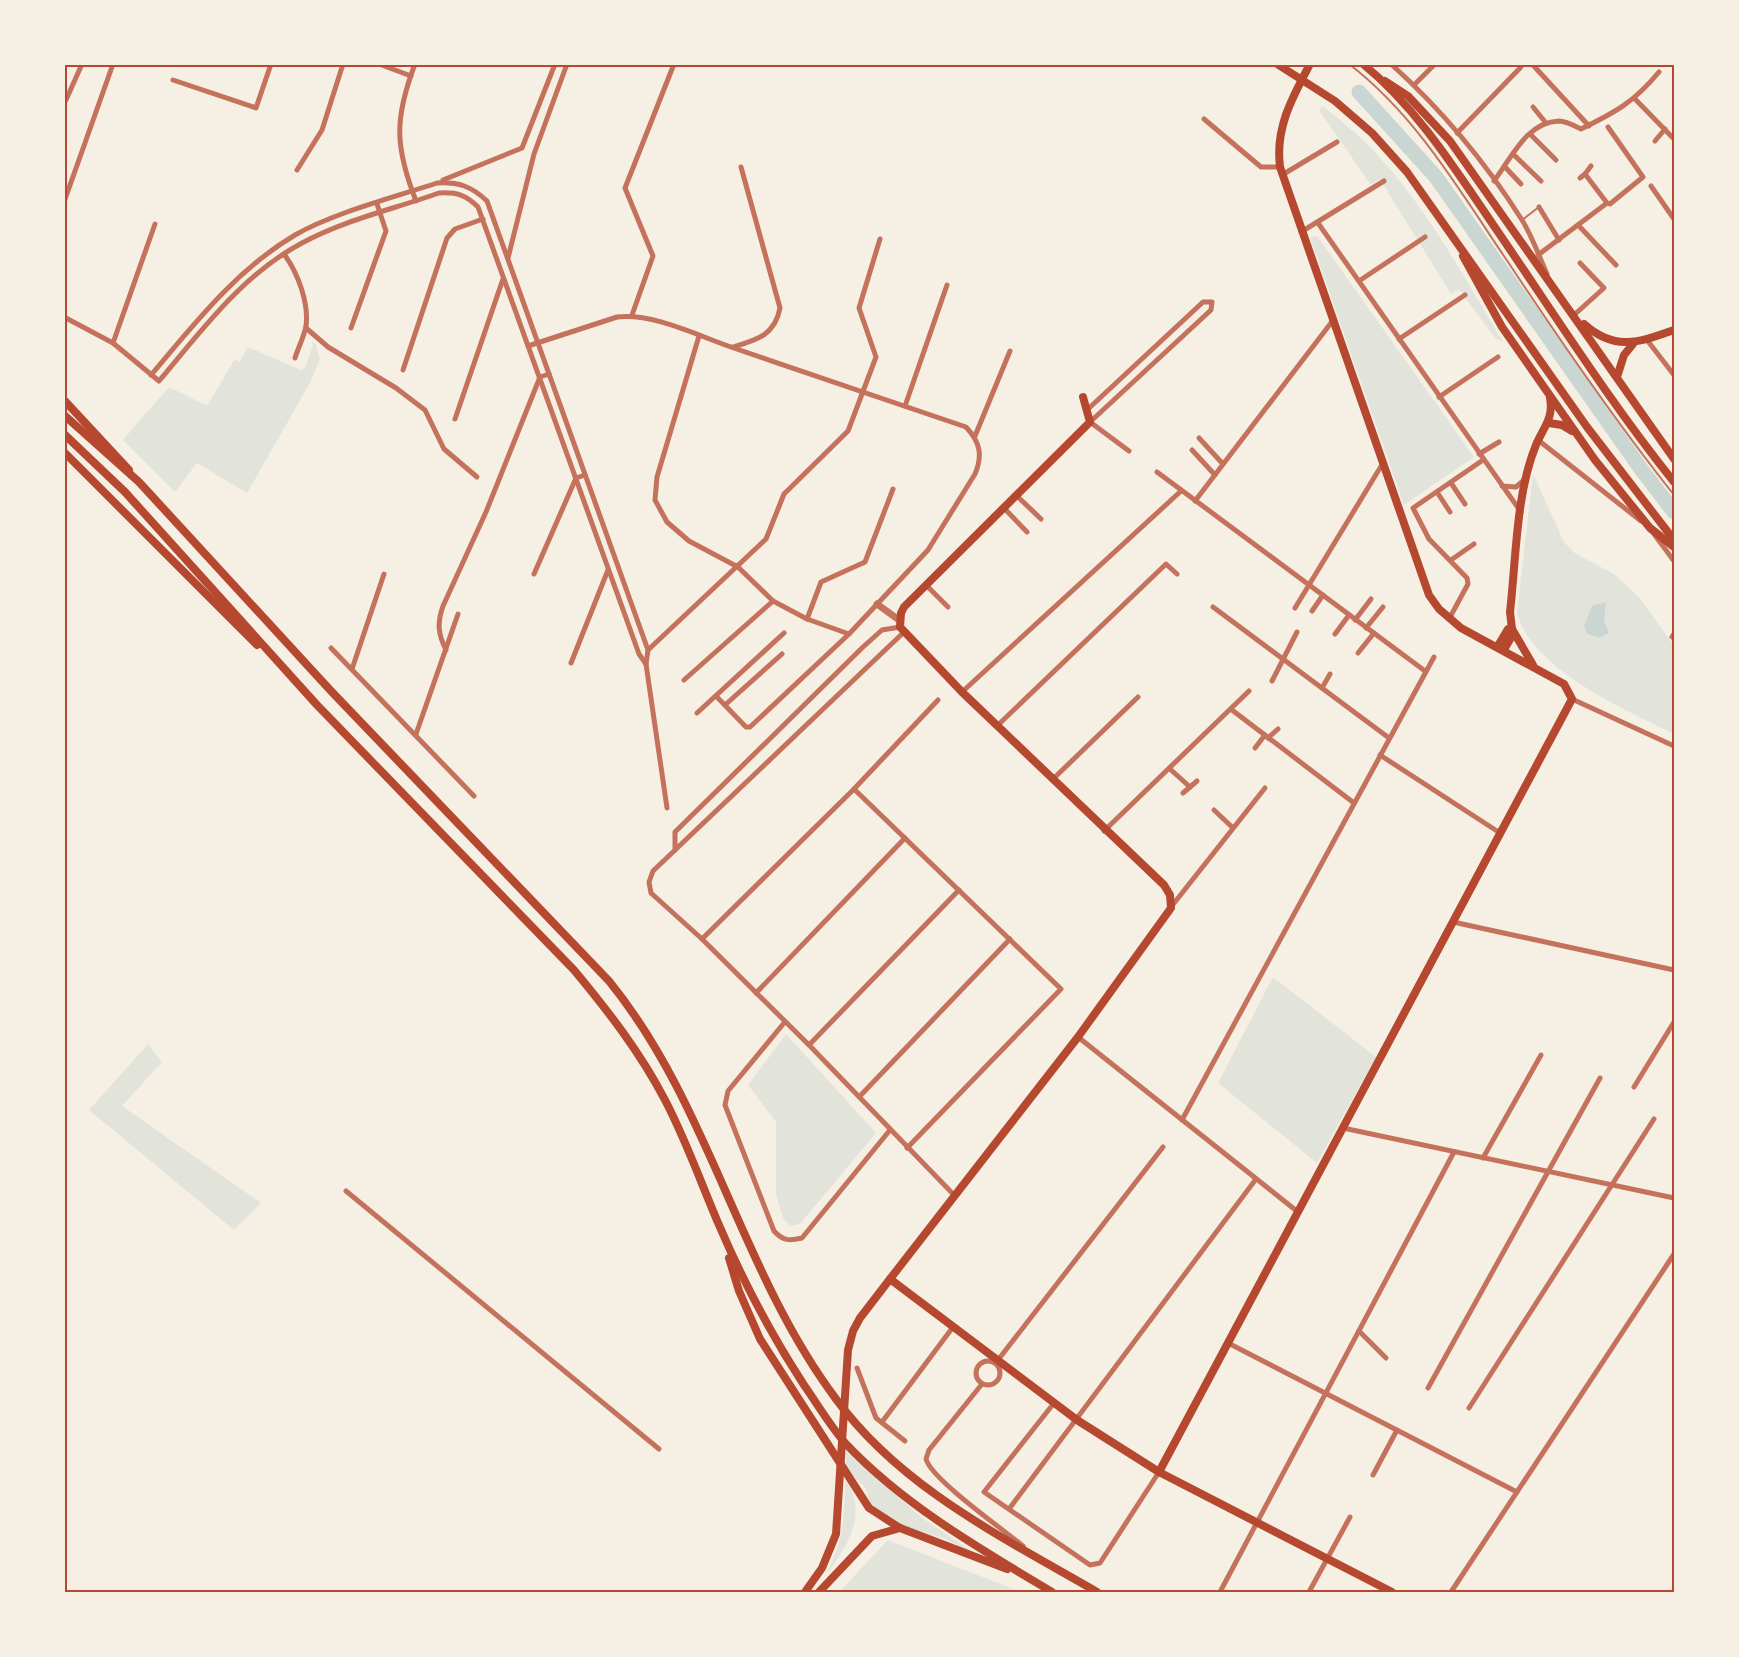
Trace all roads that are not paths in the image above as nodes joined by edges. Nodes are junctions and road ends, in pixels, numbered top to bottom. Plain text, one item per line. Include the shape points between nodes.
1 (81, 64) edge
2 (113, 64) edge
3 (271, 64) edge
4 (343, 64) edge
5 (379, 64) edge
6 (415, 64) edge
7 (555, 64) edge
8 (567, 64) edge
9 (674, 64) edge
10 (1277, 64) edge
11 (1310, 64) edge
12 (1349, 64) edge
13 (1363, 64) edge
14 (1391, 64) edge
15 (1435, 64) edge
16 (1532, 64) edge
17 (1521, 67) dead end
18 (1372, 72) junction
19 (1659, 72) dead end
20 (411, 76) junction
21 (173, 80) dead end
22 (1414, 85) junction
23 (65, 99) edge
24 (1635, 99) junction
25 (1533, 107) dead end
26 (536, 117) junction
27 (1204, 119) dead end
28 (548, 121) junction
29 (1546, 123) junction
30 (1589, 126) junction
31 (1608, 126) dead end
32 (1665, 129) junction
33 (1457, 133) junction
34 (1530, 134) junction
35 (1674, 139) edge
36 (1655, 141) dead end
37 (1337, 142) dead end
38 (522, 148) junction
39 (534, 154) junction
40 (1513, 154) junction
41 (1556, 160) dead end
42 (1591, 166) dead end
43 (741, 167) dead end
44 (1505, 167) junction
45 (297, 170) dead end
46 (1281, 171) junction
47 (1384, 181) dead end
48 (1494, 181) junction
49 (1541, 181) dead end
50 (437, 183) junction
51 (1521, 184) dead end
52 (1651, 186) dead end
53 (412, 192) junction
54 (416, 201) junction
55 (64, 202) edge
56 (1607, 203) junction
57 (377, 204) junction
58 (1539, 207) joint
59 (380, 213) junction
60 (1438, 213) junction
61 (483, 219) junction
62 (1674, 219) edge
63 (1522, 220) junction
64 (1318, 223) junction
65 (155, 224) dead end
66 (1578, 225) junction
67 (1301, 232) junction
68 (1425, 237) dead end
69 (880, 239) dead end
70 (1559, 240) junction
71 (284, 254) junction
72 (1538, 255) junction
73 (508, 259) junction
74 (1580, 263) dead end
75 (1616, 265) dead end
76 (503, 277) junction
77 (1359, 281) junction
78 (1550, 281) junction
79 (947, 285) dead end
80 (1465, 295) dead end
81 (632, 315) junction
82 (1574, 315) junction
83 (64, 317) edge
84 (1334, 319) junction
85 (306, 328) junction
86 (351, 328) dead end
87 (1674, 330) edge
88 (699, 336) junction
89 (1399, 339) junction
90 (1647, 340) junction
91 (113, 343) junction
92 (538, 343) junction
93 (1633, 344) junction
94 (528, 346) junction
95 (731, 347) junction
96 (1010, 351) dead end
97 (1498, 357) dead end
98 (295, 358) dead end
99 (404, 370) dead end
100 (549, 374) junction
101 (151, 375) junction
102 (1674, 375) edge
103 (540, 377) junction
104 (1617, 377) junction
105 (862, 392) junction
106 (1549, 393) junction
107 (1083, 397) dead end
108 (1439, 397) junction
109 (64, 400) edge
110 (905, 406) junction
111 (1087, 410) junction
112 (64, 415) edge
113 (455, 419) dead end
114 (1090, 422) junction
115 (1549, 423) junction
116 (64, 434) edge
117 (1576, 434) junction
118 (975, 436) junction
119 (1199, 438) dead end
120 (1539, 440) junction
121 (1499, 442) dead end
122 (1192, 450) dead end
123 (1129, 451) dead end
124 (64, 452) edge
125 (1479, 454) junction
126 (1674, 459) edge
127 (1483, 460) junction
128 (1384, 461) junction
129 (1223, 464) junction
130 (1157, 472) dead end
131 (585, 475) junction
132 (1215, 475) junction
133 (477, 477) dead end
134 (1527, 477) junction
135 (576, 478) junction
136 (139, 482) junction
137 (1674, 482) edge
138 (1451, 483) junction
139 (1502, 486) junction
140 (893, 489) dead end
141 (1181, 490) junction
142 (1437, 492) junction
143 (1016, 495) junction
144 (1674, 495) edge
145 (1195, 501) junction
146 (1466, 504) dead end
147 (1004, 508) junction
148 (1450, 512) dead end
149 (1521, 512) junction
150 (1041, 519) dead end
151 (1650, 528) junction
152 (1027, 532) dead end
153 (1674, 540) edge
154 (1474, 544) dead end
155 (1674, 547) edge
156 (1451, 560) junction
157 (1674, 561) edge
158 (738, 567) junction
159 (609, 569) junction
160 (384, 574) dead end
161 (534, 574) dead end
162 (1177, 574) dead end
163 (926, 585) junction
164 (1309, 585) junction
165 (1323, 595) junction
166 (1371, 599) dead end
167 (772, 601) junction
168 (877, 604) junction
169 (948, 607) dead end
170 (1213, 607) dead end
171 (1383, 607) dead end
172 (1295, 608) dead end
173 (1312, 611) dead end
174 (459, 614) dead end
175 (1349, 615) junction
176 (807, 619) junction
177 (1449, 619) junction
178 (1355, 620) junction
179 (901, 626) junction
180 (1366, 628) junction
181 (1512, 629) junction
182 (1297, 632) dead end
183 (784, 633) dead end
184 (1374, 633) junction
185 (849, 634) junction
186 (1335, 634) dead end
187 (331, 648) dead end
188 (1500, 648) junction
189 (446, 650) junction
190 (648, 650) junction
191 (1358, 653) dead end
192 (782, 654) dead end
193 (1434, 657) dead end
194 (1283, 659) junction
195 (571, 663) dead end
196 (646, 664) junction
197 (1534, 666) junction
198 (352, 669) junction
199 (1425, 671) junction
200 (1330, 674) dead end
201 (684, 680) dead end
202 (1272, 681) dead end
203 (1322, 688) junction
204 (1250, 691) dead end
205 (962, 692) junction
206 (716, 696) junction
207 (1138, 697) dead end
208 (1572, 699) junction
209 (938, 700) dead end
210 (317, 705) junction
211 (725, 705) junction
212 (1232, 710) junction
213 (697, 713) dead end
214 (997, 726) junction
215 (1278, 729) dead end
216 (416, 734) junction
217 (1267, 737) junction
218 (1389, 738) junction
219 (1674, 746) edge
220 (1255, 748) dead end
221 (1380, 755) junction
222 (1170, 769) junction
223 (1052, 780) junction
224 (1197, 781) dead end
225 (1190, 787) junction
226 (1265, 788) dead end
227 (854, 789) junction
228 (1183, 794) dead end
229 (474, 796) dead end
230 (1354, 803) junction
231 (667, 808) dead end
232 (1214, 810) dead end
233 (1232, 827) junction
234 (1104, 831) junction
235 (1500, 833) junction
236 (905, 838) junction
237 (675, 850) junction
238 (960, 890) junction
239 (1171, 908) junction
240 (1453, 922) junction
241 (702, 939) junction
242 (1011, 939) junction
243 (1674, 970) edge
244 (756, 993) junction
245 (1674, 1022) edge
246 (784, 1023) junction
247 (1078, 1037) junction
248 (808, 1045) junction
249 (1540, 1055) dead end
250 (1600, 1078) dead end
251 (1634, 1087) dead end
252 (860, 1096) junction
253 (1654, 1119) dead end
254 (1182, 1120) junction
255 (1343, 1128) junction
256 (890, 1130) junction
257 (1162, 1147) dead end
258 (907, 1148) junction
259 (1454, 1152) junction
260 (1483, 1158) junction
261 (1546, 1172) junction
262 (1256, 1179) junction
263 (1612, 1186) junction
264 (346, 1191) dead end
265 (955, 1196) junction
266 (1674, 1198) edge
267 (1298, 1212) junction
268 (720, 1228) junction
269 (1674, 1254) edge
270 (890, 1280) junction
271 (953, 1327) junction
272 (1359, 1331) junction
273 (1228, 1343) junction
274 (988, 1353) junction
275 (1386, 1358) dead end
276 (998, 1360) junction
277 (980, 1364) junction
278 (857, 1368) dead end
279 (1007, 1368) junction
280 (1000, 1376) junction
281 (982, 1384) junction
282 (1428, 1388) dead end
283 (1326, 1393) junction
284 (1054, 1403) junction
285 (1469, 1408) dead end
286 (1077, 1420) junction
287 (882, 1422) junction
288 (1397, 1430) junction
289 (904, 1441) dead end
290 (659, 1449) dead end
291 (1159, 1472) junction
292 (1373, 1475) dead end
293 (1517, 1492) junction
294 (1009, 1509) junction
295 (1350, 1517) dead end
296 (1257, 1522) junction
297 (900, 1528) junction
298 (1034, 1555) junction
299 (1327, 1559) junction
300 (1022, 1574) junction
301 (805, 1593) edge
302 (819, 1593) edge
303 (1052, 1593) edge
304 (1097, 1593) edge
305 (1220, 1593) edge
306 (1309, 1593) edge
307 (1392, 1593) edge
308 (1451, 1593) edge

1 - 23 street
2 - 55 street
3 - 21 street via 256,108
4 - 45 street via 322,130
5 - 20 street
6 - 20 street
7 - 26 street
8 - 28 street
9 - 81 street via 625,188 653,256
10 - 60 main road via 1335,101 1372,133
11 - 46 main road via 1280,130
12 - 144 lane via 1403,116 1431,150 1571,354
13 - 18 main road
14 - 22 street
15 - 22 street
16 - 30 street
17 - 33 street
18 - 78 main road via 1408,96 1450,141
18 - 137 main road via 1412,112 1440,150
19 - 24 street
20 - 53 street via 399,118 398,146
22 - 33 street
24 - 30 street
24 - 32 street
25 - 29 street
26 - 28 street
26 - 38 street
27 - 46 street via 1261,167
28 - 39 street
29 - 30 street via 1561,121 1581,129
29 - 34 street
31 - 56 street via 1643,177
32 - 35 street
32 - 36 street
33 - 48 street
34 - 40 street
34 - 41 street
37 - 46 street
38 - 39 street
38 - 50 street
39 - 73 street
40 - 44 street
40 - 49 street
42 - 56 street via 1582,176
43 - 95 street via 780,308 770,332
44 - 48 street
44 - 51 street
46 - 67 main road
47 - 64 street
48 - 63 street
50 - 53 street
50 - 73 street via 456,182 474,188 487,201
52 - 62 street
53 - 54 street
53 - 57 street
54 - 59 street
54 - 61 street via 454,192 473,202
56 - 66 street
57 - 59 street
57 - 101 street via 297,234 247,268
58 - 63 lane
58 - 70 street
59 - 71 street via 321,234
59 - 86 street via 386,231
60 - 106 main road via 1502,327
60 - 153 main road via 1587,427
61 - 76 street
61 - 99 street via 455,229 447,238
63 - 72 street
64 - 67 street
64 - 77 street
65 - 91 street
66 - 70 street
66 - 75 street
67 - 84 main road
68 - 77 street
69 - 105 street via 859,308 876,357
70 - 72 street
71 - 85 street via 304,300
71 - 101 street via 226,302 159,381
72 - 78 street
73 - 92 street
74 - 82 street via 1604,288
76 - 94 street
76 - 113 street
77 - 89 street
78 - 82 main road
79 - 110 street
80 - 89 street
81 - 88 street
81 - 92 street
82 - 93 main road via 1598,335
82 - 104 main road
83 - 91 street
84 - 128 main road
84 - 129 street
85 - 98 street
85 - 133 street via 328,347 425,410 444,449
87 - 90 main road
88 - 95 street
88 - 158 street via 657,477 656,500 667,522 689,541
89 - 108 street
90 - 93 main road
90 - 102 street
91 - 101 street
92 - 94 street
92 - 100 street
93 - 104 main road via 1624,355
94 - 103 street
95 - 105 street
96 - 118 street
97 - 108 street
100 - 103 street
100 - 131 street
103 - 135 street
103 - 189 street via 441,613 439,636
104 - 126 main road
105 - 110 street
105 - 158 street via 848,431 784,494 766,538
106 - 115 main road
106 - 117 main road
107 - 111 main road
108 - 125 street
109 - 136 main road
110 - 118 street via 966,427
111 - 114 main road
111 - 114 street via 1203,302 1212,302 1211,310
112 - 136 main road
114 - 123 street
114 - 143 main road
115 - 117 main road via 1562,425
115 - 120 main road
116 - 210 main road via 125,492
117 - 151 main road
118 - 168 street via 980,449 975,474 928,550
119 - 129 street
120 - 134 main road
120 - 151 street
121 - 125 street
122 - 132 street
124 - 210 main road
125 - 127 street
127 - 138 street
127 - 139 street
128 - 164 street
128 - 177 main road via 1429,595
129 - 132 street
130 - 141 street
131 - 135 street
131 - 190 street
132 - 145 street
134 - 139 street via 1516,487
134 - 149 main road
135 - 159 street
135 - 161 street
136 - 298 main road via 631,1008 681,1092 801,1347 847,1413 892,1459 951,1506
138 - 142 street
138 - 146 street
139 - 149 street
140 - 176 street via 865,562 820,582
141 - 145 street
141 - 205 street
142 - 148 street
142 - 156 street via 1413,508 1429,539
143 - 147 main road
143 - 150 street
145 - 164 street
147 - 152 street
147 - 163 main road
149 - 181 main road via 1510,612
151 - 155 main road
151 - 157 street
154 - 156 street
156 - 177 street via 1468,584
158 - 167 street
158 - 190 street
159 - 195 street
159 - 196 street
160 - 198 street
162 - 214 street via 1167,564
163 - 169 street
163 - 179 main road via 904,607
164 - 165 street
164 - 172 street
165 - 173 street
165 - 175 street
166 - 178 street
167 - 176 street
167 - 201 street
168 - 179 street
168 - 185 street
170 - 194 street
171 - 180 street
174 - 189 street
175 - 178 street
175 - 186 street
176 - 185 street
177 - 188 main road
178 - 180 street
179 - 205 main road
179 - 237 street
179 - 237 street via 882,630 863,647 675,832
180 - 184 street
181 - 188 main road via 1505,648
181 - 197 main road
182 - 194 street
183 - 206 street
184 - 191 street
184 - 199 street
185 - 211 street via 750,727
187 - 198 street
188 - 197 main road
189 - 216 street
190 - 196 street
192 - 211 street
193 - 199 street
194 - 202 street
194 - 203 street
196 - 231 street
197 - 208 main road via 1564,684
198 - 216 street
199 - 218 street
200 - 203 street
203 - 218 street
204 - 212 street
205 - 214 main road
206 - 211 street
206 - 213 street
207 - 223 street
208 - 219 street
208 - 235 main road
209 - 227 street
210 - 268 main road via 567,963 612,1016 641,1056 666,1102
212 - 217 street
212 - 222 street
214 - 223 main road
215 - 217 street
216 - 229 street
217 - 220 street
217 - 230 street
218 - 221 street
221 - 230 street
221 - 235 street
222 - 225 street
222 - 234 street
223 - 234 main road
224 - 225 street
225 - 228 street
226 - 233 street
227 - 236 street
227 - 241 street
230 - 254 street
232 - 233 street
233 - 239 street
234 - 239 main road via 1164,885
235 - 240 main road
236 - 238 street
236 - 244 street
237 - 241 street via 653,871 648,882 651,893
238 - 242 street
238 - 248 street
239 - 247 main road
240 - 243 street
240 - 255 main road
241 - 244 street
242 - 252 street
242 - 258 street via 1061,989
244 - 246 street
245 - 251 street
246 - 248 street
246 - 256 street via 725,1099 780,1238 802,1238
247 - 254 street
247 - 265 main road
248 - 252 street
249 - 260 street
250 - 261 street
252 - 256 street
253 - 263 street
254 - 262 street
255 - 259 street
255 - 267 main road
256 - 258 street
257 - 276 street
258 - 265 street
259 - 260 street
259 - 272 street
260 - 261 street
261 - 263 street
261 - 282 street
262 - 267 street
262 - 286 street
263 - 266 street
263 - 285 street
264 - 290 street
265 - 270 main road
267 - 273 main road
268 - 297 main road via 739,1291 776,1367 869,1508
268 - 300 main road via 771,1335 847,1444 919,1508
269 - 293 street
270 - 271 main road
270 - 301 main road via 853,1331 836,1534 831,1550
271 - 274 main road
271 - 287 street
272 - 275 street
272 - 283 street
273 - 283 street
273 - 291 main road
274 - 276 main road
274 - 277 street
276 - 279 main road
277 - 280 street via 995,1363
277 - 281 street via 976,1374
278 - 287 street via 876,1418
279 - 280 street
279 - 284 main road
280 - 281 street via 993,1385
281 - 298 street via 926,1454 926,1460 930,1469 965,1502
283 - 288 street
283 - 296 street
284 - 286 main road
284 - 294 street via 984,1492
286 - 291 main road
286 - 294 street
287 - 289 street
288 - 292 street
288 - 293 street
291 - 294 street via 1096,1565 1090,1565
291 - 296 main road
293 - 308 street
295 - 299 street
296 - 299 main road
296 - 305 street
297 - 300 main road
297 - 302 main road via 872,1536
298 - 304 main road
299 - 306 street
299 - 307 main road
300 - 303 main road

